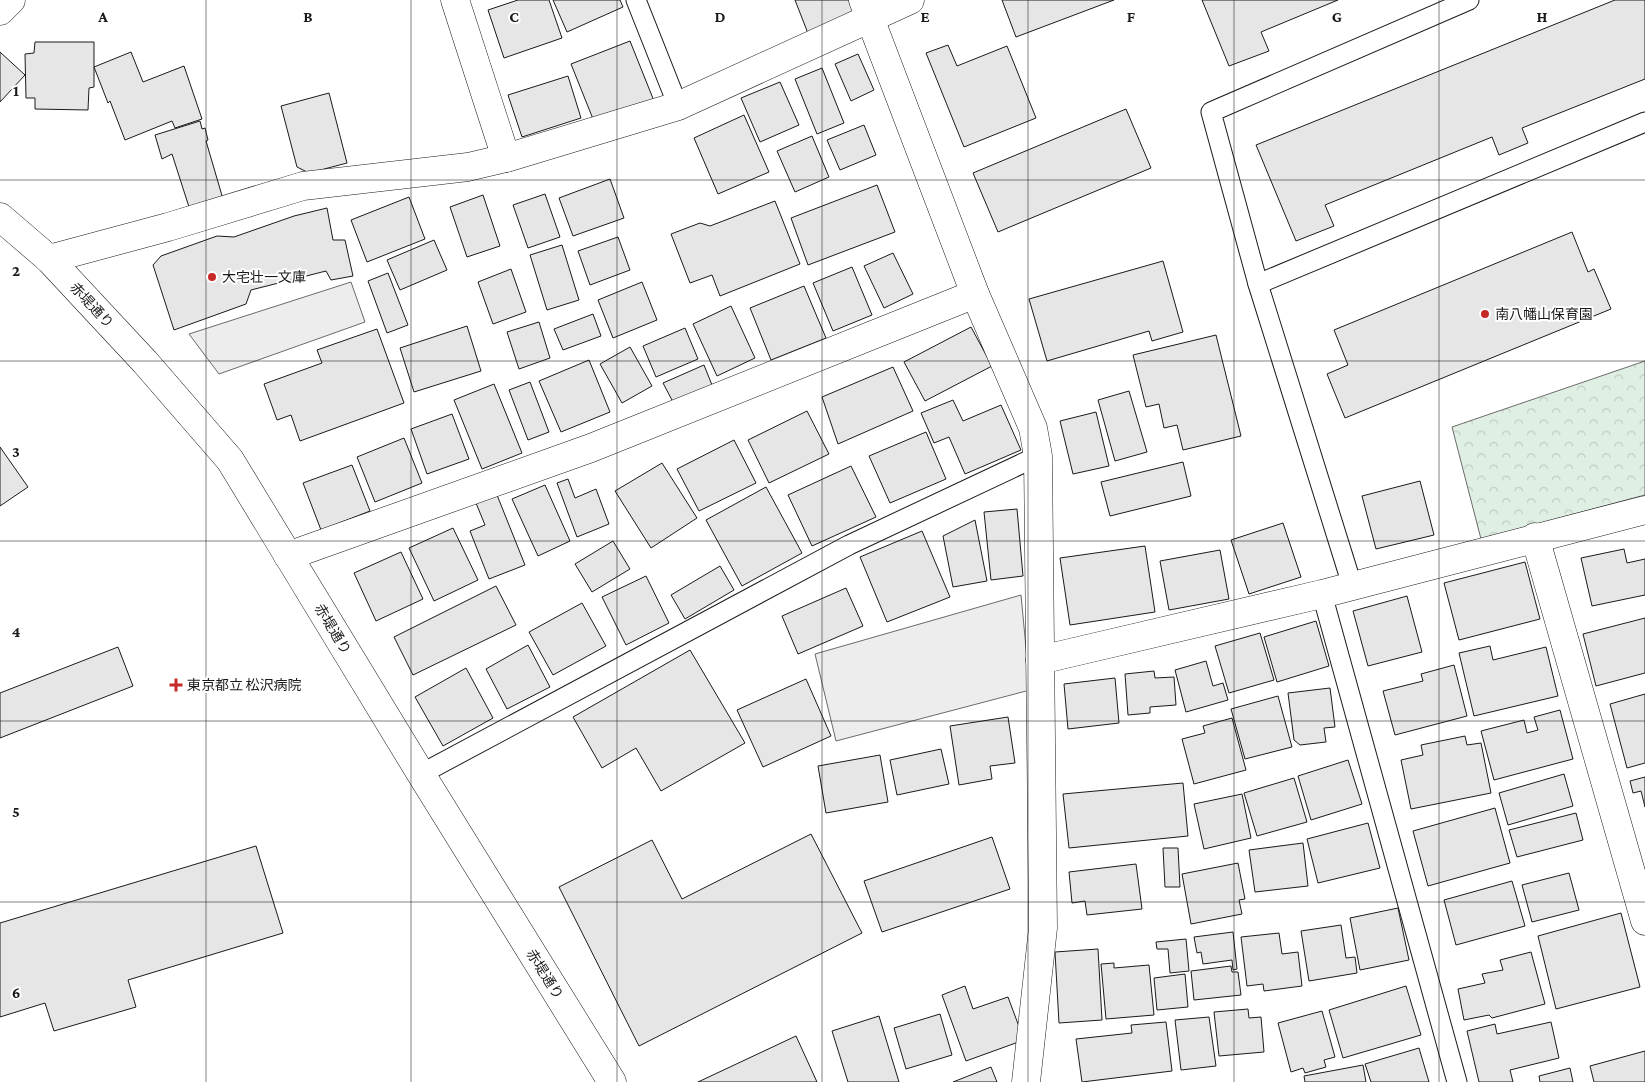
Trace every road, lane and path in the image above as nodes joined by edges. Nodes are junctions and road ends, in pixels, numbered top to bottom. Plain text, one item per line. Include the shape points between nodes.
1 (11, 0) edge
2 (455, 0) edge
3 (636, 0) edge
4 (910, 0) edge
5 (1469, 0) edge
6 (866, 10) edge
7 (0, 11) edge
8 (678, 106) junction
9 (1645, 122) edge
10 (506, 158) junction
11 (0, 217) edge
12 (49, 259) junction
13 (1258, 284) junction
14 (975, 294) junction
15 (1038, 456) junction
16 (1645, 510) edge
17 (1535, 537) junction
18 (288, 556) junction
19 (1352, 585) junction
20 (1322, 594) junction
21 (1040, 660) junction
22 (421, 774) junction
23 (1645, 921) edge
24 (612, 1082) edge
25 (1026, 1082) edge
26 (1457, 1082) edge

1 - 7 street
2 - 10 street
3 - 8 lane
4 - 6 street
5 - 13 lane via 1210,112
6 - 8 street
6 - 14 street
8 - 10 street
9 - 13 lane
10 - 12 street via 468,167 303,186
11 - 12 street, 赤堤通り
12 - 18 street, 赤堤通り via 230,460
13 - 19 lane
14 - 15 street via 1033,428
14 - 18 street via 591,448
15 - 21 street
15 - 22 lane via 849,545
16 - 17 street
17 - 19 street
17 - 23 street
18 - 22 street, 赤堤通り
19 - 20 street
20 - 21 street
20 - 26 lane
21 - 25 street via 1043,928
22 - 24 street, 赤堤通り

